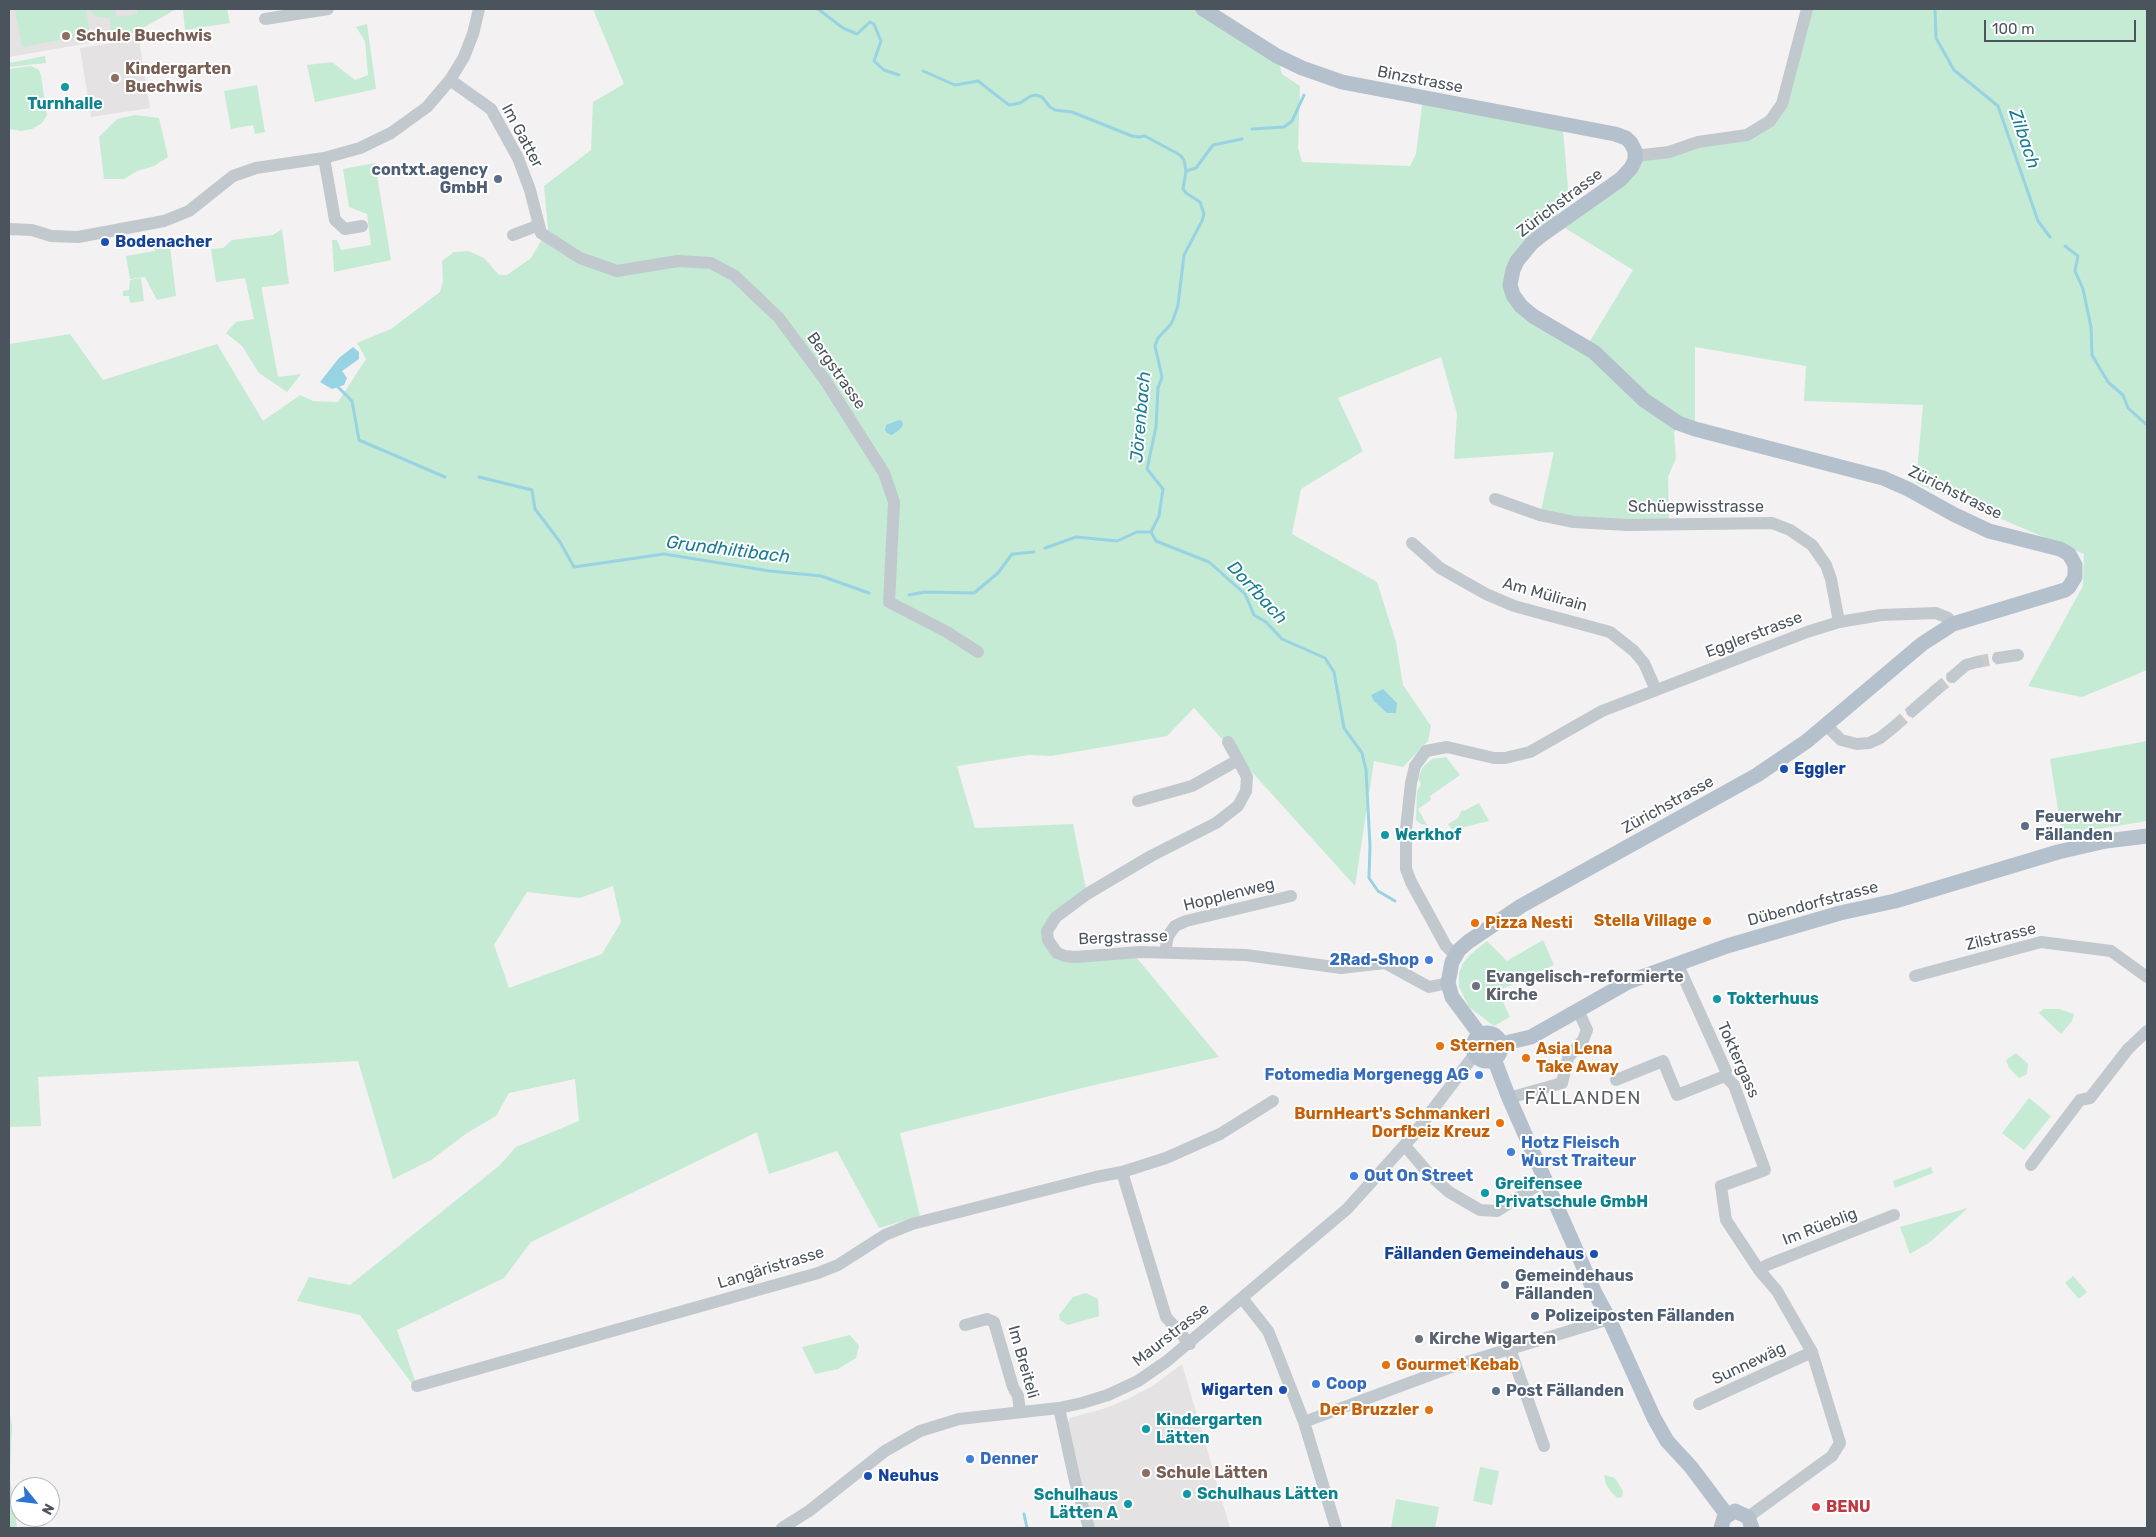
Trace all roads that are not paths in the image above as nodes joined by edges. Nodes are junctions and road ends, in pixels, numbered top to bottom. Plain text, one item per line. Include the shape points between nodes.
1 (328, 9) edge
2 (479, 9) edge
3 (1203, 9) edge
4 (1807, 9) edge
5 (265, 20) dead end
6 (450, 80) junction
7 (1635, 156) junction
8 (324, 158) junction
9 (362, 226) dead end
10 (9, 229) edge
11 (540, 229) junction
12 (513, 235) dead end
13 (1495, 499) dead end
14 (1412, 542) dead end
15 (1839, 622) junction
16 (1953, 624) junction
17 (978, 652) dead end
18 (2018, 654) dead end
19 (1998, 658) tunnel mouth
20 (1977, 662) tunnel mouth
21 (1952, 677) tunnel mouth
22 (1656, 690) junction
23 (1936, 690) tunnel mouth
24 (1912, 711) tunnel mouth
25 (1826, 725) junction
26 (1895, 726) tunnel mouth
27 (1228, 742) dead end
28 (1238, 760) junction
29 (1138, 802) dead end
30 (2147, 836) edge
31 (1291, 896) dead end
32 (1165, 952) junction
33 (1455, 955) junction
34 (1678, 965) junction
35 (1915, 976) dead end
36 (2147, 977) edge
37 (1448, 983) junction
38 (1578, 1010) junction
39 (2147, 1031) edge
40 (1481, 1036) junction
41 (1501, 1044) junction
42 (1475, 1054) junction
43 (1494, 1059) junction
44 (1725, 1076) junction
45 (1616, 1080) dead end
46 (1509, 1098) junction
47 (1273, 1101) dead end
48 (1405, 1146) junction
49 (2032, 1165) dead end
50 (1122, 1172) junction
51 (1546, 1180) junction
52 (1894, 1215) dead end
53 (1759, 1270) junction
54 (1242, 1298) junction
55 (1609, 1318) junction
56 (965, 1325) dead end
57 (1190, 1344) junction
58 (1510, 1349) junction
59 (1812, 1352) junction
60 (417, 1386) dead end
61 (1699, 1404) dead end
62 (1059, 1408) junction
63 (1020, 1412) junction
64 (1304, 1422) junction
65 (1544, 1446) dead end
66 (1724, 1522) edge
67 (1750, 1522) edge
68 (782, 1528) edge
69 (1089, 1528) edge
70 (1336, 1528) edge

1 - 5 street
2 - 6 street via 464,57
3 - 7 main road, Binzstrasse via 1277,56 1327,78 1615,134 1629,140
4 - 7 street via 1782,104 1770,121 1747,135
6 - 8 street via 427,107 391,133 360,148
6 - 11 street, Im Gatter via 491,109 518,158
7 - 16 main road, Zürichstrasse via 1631,168 1620,179 1543,234 1526,250 1510,277 1511,290 1517,300 1533,316 1594,352 1644,400 1678,423 1883,478 1989,531 2055,547 2073,559 2075,577 2065,590
8 - 9 street via 335,220 345,229
8 - 10 street via 256,168 233,176 190,211 164,222 78,237
11 - 12 street
11 - 17 street, Bergstrasse via 580,258 616,271 678,261 710,262 734,276 772,312 824,380 884,473 894,502 889,602
13 - 15 street, Schüepwisstrasse via 1540,515 1574,522 1644,525 1772,523 1790,530 1812,545 1826,565 1832,579
14 - 22 street, Am Mülirain via 1440,568 1486,594 1514,606 1610,632 1644,663
15 - 16 street, Egglerstrasse via 1881,615 1936,613
15 - 22 street, Egglerstrasse
16 - 25 main road, Zürichstrasse via 1922,644
18 - 19 street
20 - 21 street via 1966,665
22 - 33 street, Egglerstrasse via 1602,711 1543,746 1518,756 1494,758 1447,747 1426,751 1416,766 1411,783 1406,869 1446,946
23 - 24 street
25 - 26 street via 1841,740 1857,744 1880,738
25 - 33 main road, Zürichstrasse via 1757,775 1493,923
27 - 28 street, Bergstrasse
28 - 29 street via 1192,786
28 - 32 street, Bergstrasse via 1247,777 1246,791 1238,806 1216,823 1087,894 1056,917 1047,931 1051,947 1065,956
30 - 34 main road, Dübendorfstrasse via 2058,852 1895,901 1727,946
31 - 32 street, Hopplenweg via 1186,921 1176,926 1168,936
32 - 37 street, Bergstrasse via 1246,955 1340,968 1385,963 1429,987
33 - 37 main road
34 - 38 main road, Dübendorfstrasse via 1628,982
34 - 44 street, Toktergass via 1726,1071
35 - 36 street, Zilstrasse via 2041,942 2111,950
37 - 40 main road via 1452,997
38 - 41 main road, Dübendorfstrasse via 1531,1037
38 - 46 street via 1586,1030 1584,1040 1568,1058 1562,1082
39 - 49 street via 2128,1049 2090,1098 2080,1100
40 - 41 main road via 1495,1036
40 - 42 main road via 1474,1044
41 - 43 main road via 1500,1053
42 - 43 main road via 1486,1061
42 - 48 street, Maurstrasse
43 - 46 main road
44 - 45 street via 1677,1095 1663,1061
44 - 53 street, Toktergass via 1734,1085 1765,1170 1720,1186 1726,1220
46 - 51 main road
47 - 50 street, Langäristrasse via 1212,1138
48 - 51 street via 1448,1192 1480,1210 1497,1210
48 - 54 street, Maurstrasse via 1337,1219
50 - 57 street via 1166,1317
50 - 60 street, Langäristrasse via 912,1224 885,1235 838,1265 818,1273
51 - 55 main road
52 - 53 street, Im Rüeblig
53 - 59 street via 1777,1291
54 - 57 street, Maurstrasse
54 - 64 street via 1268,1331
55 - 58 street
55 - 66 main road via 1658,1427
56 - 63 street, Im Breiteli via 987,1319 994,1322 1018,1396
57 - 62 street, Maurstrasse via 1138,1381 1108,1395
58 - 64 street via 1457,1364
58 - 65 street
59 - 61 street, Sunnewäg
59 - 67 street via 1840,1443 1832,1456
62 - 63 street, Maurstrasse
62 - 69 street
63 - 68 street, Maurstrasse via 959,1419 920,1431 885,1451 809,1511
64 - 70 street
66 - 67 main road via 1740,1512

